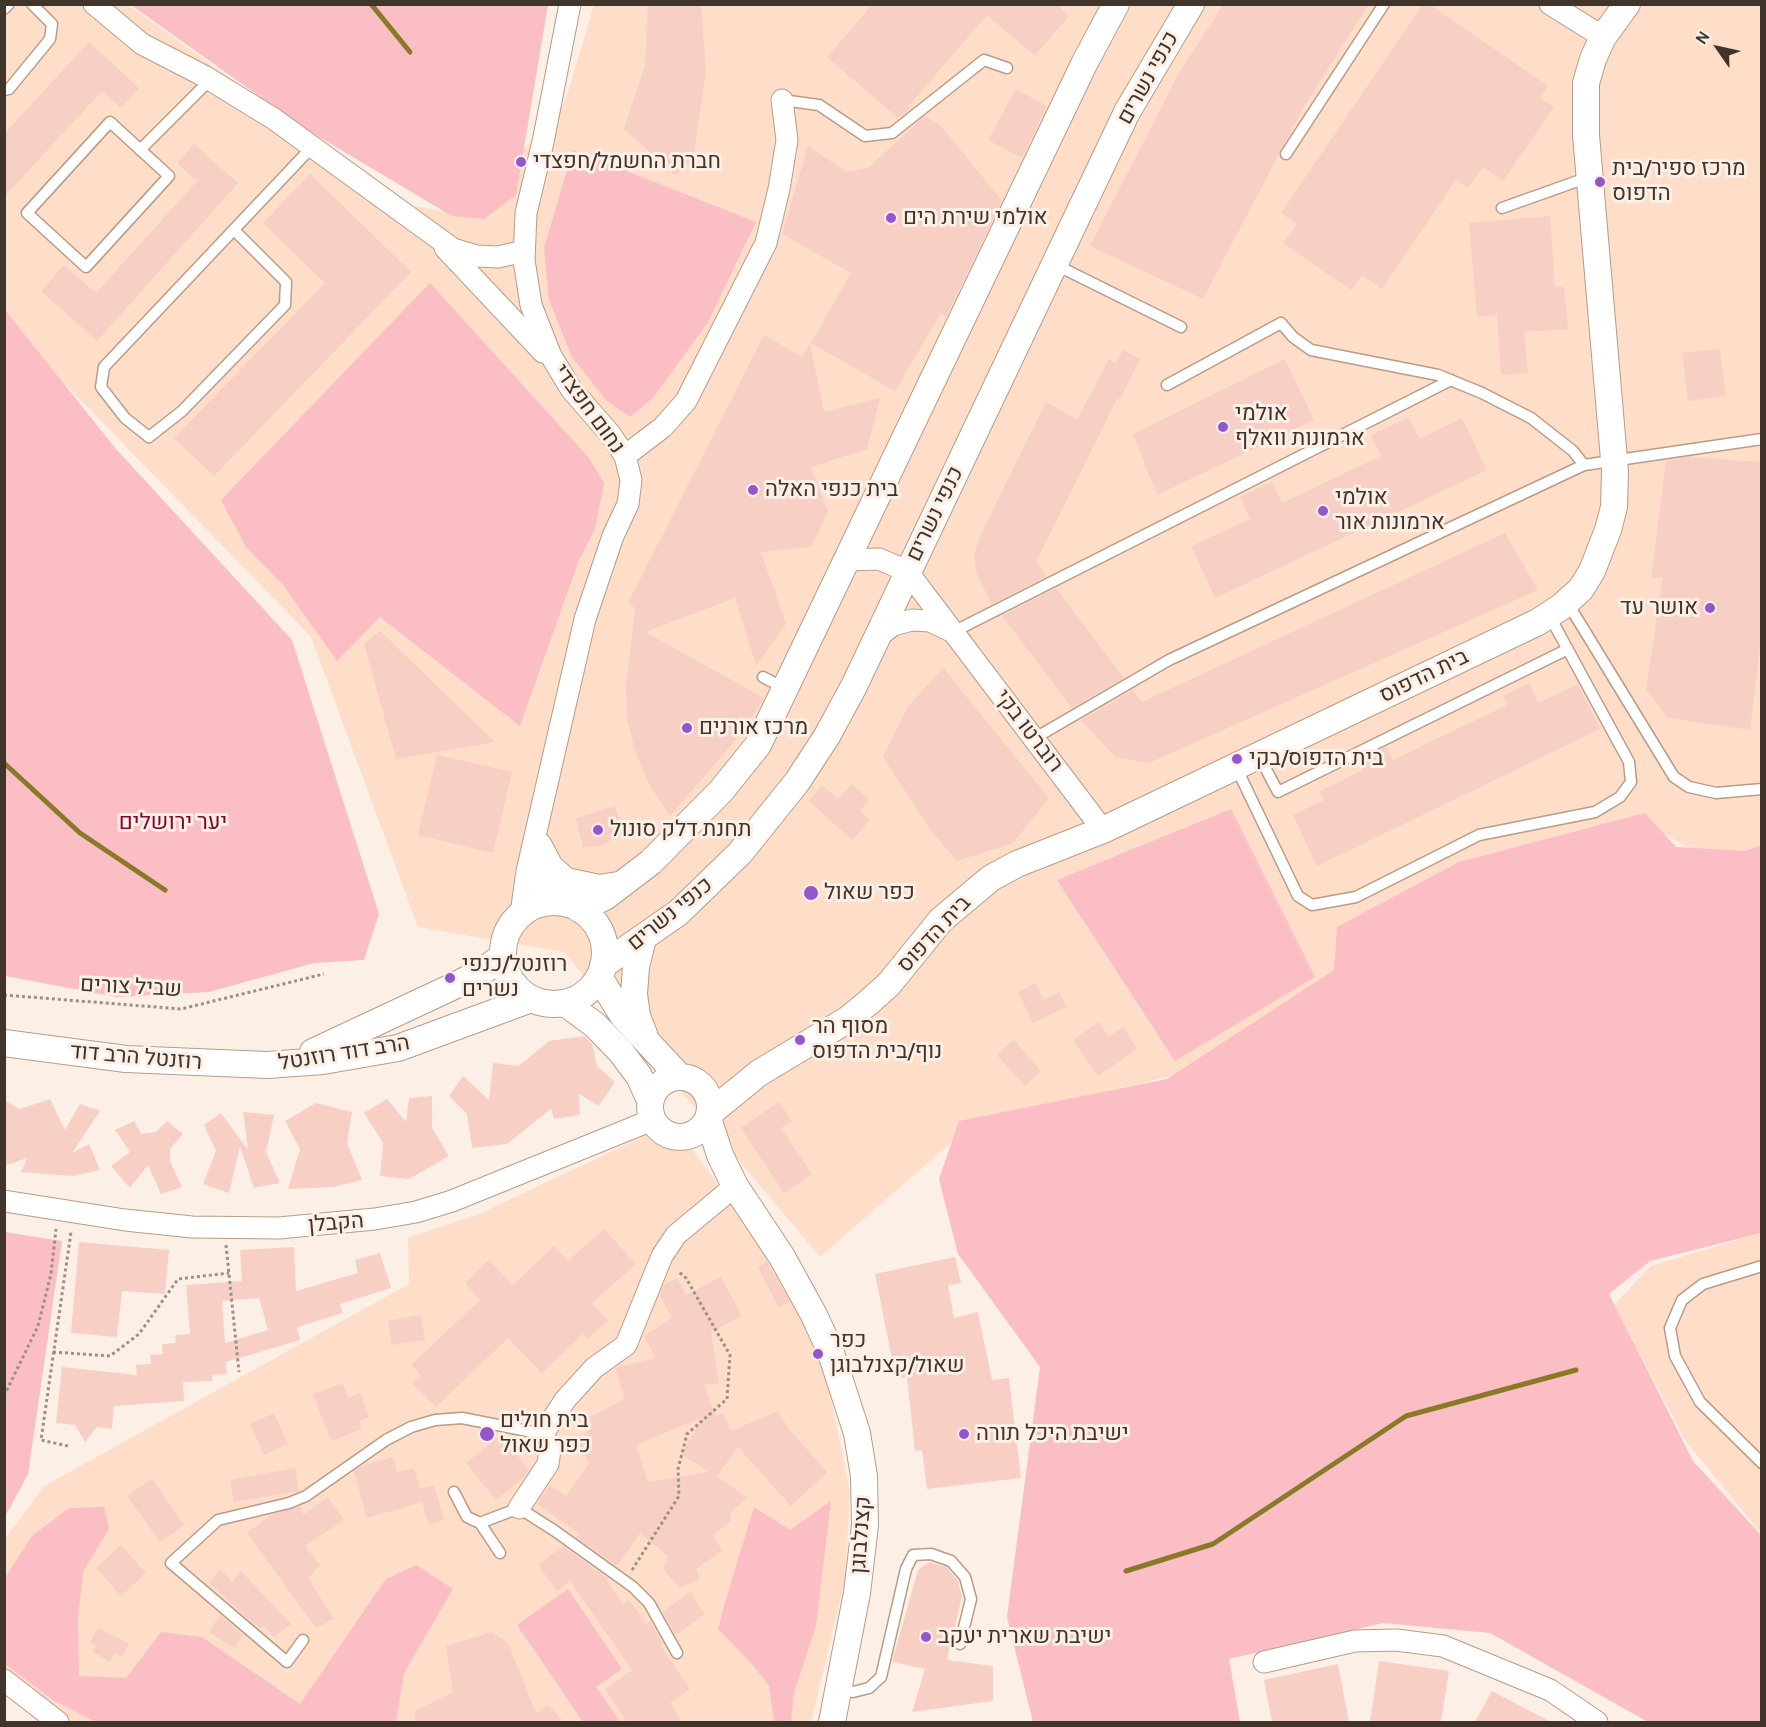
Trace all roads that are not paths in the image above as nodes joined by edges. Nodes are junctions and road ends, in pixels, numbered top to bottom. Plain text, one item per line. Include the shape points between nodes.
1 (9, 4) edge
2 (32, 4) edge
3 (94, 4) edge
4 (570, 4) edge
5 (1116, 4) edge
6 (1191, 4) edge
7 (1384, 4) edge
8 (1550, 4) edge
9 (1627, 4) edge
10 (4, 9) edge
11 (1603, 37) junction
12 (1007, 68) dead end
13 (210, 80) junction
14 (4, 90) edge
15 (782, 100) joint
16 (312, 147) junction
17 (140, 150) junction
18 (1286, 154) dead end
19 (1590, 176) junction
20 (1502, 208) dead end
21 (234, 230) junction
22 (435, 236) junction
23 (524, 251) junction
24 (1054, 264) junction
25 (1181, 327) dead end
26 (559, 370) junction
27 (1451, 380) junction
28 (1167, 385) dead end
29 (1761, 439) edge
30 (626, 456) junction
31 (1614, 459) junction
32 (1584, 465) junction
33 (848, 560) junction
34 (907, 571) junction
35 (1558, 608) junction
36 (953, 632) junction
37 (876, 638) junction
38 (1568, 649) junction
39 (763, 677) dead end
40 (787, 690) junction
41 (1035, 738) junction
42 (1259, 756) junction
43 (1236, 767) junction
44 (1761, 789) edge
45 (542, 809) junction
46 (1103, 830) junction
47 (539, 846) junction
48 (629, 881) junction
49 (555, 902) junction
50 (579, 909) junction
51 (521, 914) junction
52 (644, 938) junction
53 (503, 956) junction
54 (601, 971) junction
55 (531, 999) junction
56 (565, 1003) junction
57 (4, 1043) edge
58 (651, 1048) junction
59 (267, 1065) junction
60 (759, 1073) junction
61 (688, 1079) junction
62 (651, 1110) junction
63 (709, 1116) junction
64 (681, 1137) junction
65 (735, 1186) junction
66 (4, 1201) edge
67 (1761, 1266) edge
68 (543, 1434) junction
69 (1761, 1463) edge
70 (454, 1492) dead end
71 (519, 1508) junction
72 (480, 1523) junction
73 (500, 1554) dead end
74 (303, 1640) dead end
75 (960, 1644) dead end
76 (677, 1653) dead end
77 (1264, 1662) dead end
78 (4, 1680) edge
79 (838, 1689) junction
80 (58, 1722) edge
81 (832, 1722) edge
82 (1597, 1722) edge

1 - 10 lane
2 - 14 lane via 52,24 50,39 9,89
3 - 13 street via 142,44
4 - 23 street, נחום חפצדי via 526,213
5 - 33 street
6 - 24 street, כנפי נשרים via 1127,112
7 - 18 lane
8 - 11 street
9 - 11 street, בית הדפוס
11 - 19 street, בית הדפוס via 1586,83
12 - 15 lane via 984,60 892,133 865,136 819,105
13 - 16 street
13 - 17 lane
15 - 30 street via 787,140 765,243 686,401 663,427
16 - 21 lane
16 - 22 street
17 - 17 lane via 110,122 27,213 86,267 169,176
19 - 20 lane
19 - 31 street, בית הדפוס
21 - 21 lane via 104,368 101,387 125,418 150,437 182,411 285,305 286,282
22 - 23 street via 453,249 477,256 498,257
22 - 26 street
23 - 26 street, נחום חפצדי via 531,305 550,357
24 - 25 lane
24 - 34 street, כנפי נשרים
26 - 30 street, נחום חפצדי
27 - 28 lane via 1311,350 1281,323
27 - 32 lane via 1531,417
27 - 36 lane
29 - 31 lane
30 - 45 street, נחום חפצדי via 631,480 628,504 585,620
31 - 32 lane
31 - 35 street, בית הדפוס via 1614,507 1601,554 1581,589
32 - 41 lane via 1169,660
33 - 34 street, רוברטו בקי via 879,559
33 - 40 street
34 - 36 street, רוברטו בקי
34 - 37 street, כנפי נשרים
35 - 38 lane
35 - 42 street, בית הדפוס
35 - 44 lane via 1674,777 1689,787 1716,793
36 - 37 street via 930,621 912,620 893,625
36 - 41 street, רוברטו בקי
37 - 52 street, כנפי נשרים via 827,736 797,782 740,853 678,913
38 - 42 lane via 1278,792
38 - 43 lane via 1629,762 1631,782 1620,796 1595,812 1479,835 1356,897 1312,905 1298,896
39 - 40 lane
40 - 48 street via 742,767 685,829
41 - 46 street, רוברטו בקי
42 - 43 street, בית הדפוס
43 - 46 street, בית הדפוס
45 - 47 street, נחום חפצדי
45 - 51 street, נחום חפצדי
46 - 60 street, בית הדפוס via 991,878 941,920 889,984 869,1002 847,1020
47 - 48 street via 550,867 572,883 598,888
47 - 49 street, נחום חפצדי via 540,877
48 - 50 street
49 - 50 street
49 - 51 street
50 - 54 street via 600,932 604,950
51 - 53 street via 507,934
52 - 54 street, כנפי נשרים
52 - 58 street via 636,967 634,1002
53 - 55 street via 513,984
53 - 59 street, הרב דוד רוזנטל via 473,976 343,1040
54 - 56 street via 582,996
54 - 58 street via 615,1006
55 - 56 street
55 - 59 street, הרב דוד רוזנטל via 398,1047 323,1061
56 - 62 street via 603,1032 621,1052 639,1076
57 - 59 street, רוזנטל הרב דוד via 126,1059
58 - 61 street
60 - 61 street, בית הדפוס via 720,1081
60 - 63 street, בית הדפוס
61 - 62 street via 661,1083
61 - 63 street via 709,1098
62 - 64 street via 661,1131
62 - 66 street, הקבלן via 452,1201 375,1219 279,1228 181,1226
63 - 64 street via 699,1130
63 - 65 street via 720,1155
64 - 65 street
65 - 68 street via 676,1235 662,1256 626,1346 594,1368 565,1400
65 - 79 street, קצנלבוגן via 782,1257 814,1315 852,1414 864,1476 865,1525
67 - 69 lane via 1703,1284 1682,1300 1670,1328 1675,1356 1700,1402
68 - 71 street via 550,1449 548,1464
68 - 74 lane via 462,1418 411,1427 306,1496 218,1520 171,1563 287,1662
70 - 72 lane via 467,1517
71 - 72 lane
71 - 76 lane via 625,1581 649,1603
72 - 73 lane
75 - 79 lane via 971,1599 965,1577 951,1561 931,1554 913,1555 906,1569 881,1677 869,1688 853,1692
77 - 82 street via 1355,1641 1396,1640 1443,1646 1550,1690
78 - 80 street
79 - 81 street, קצנלבוגן

